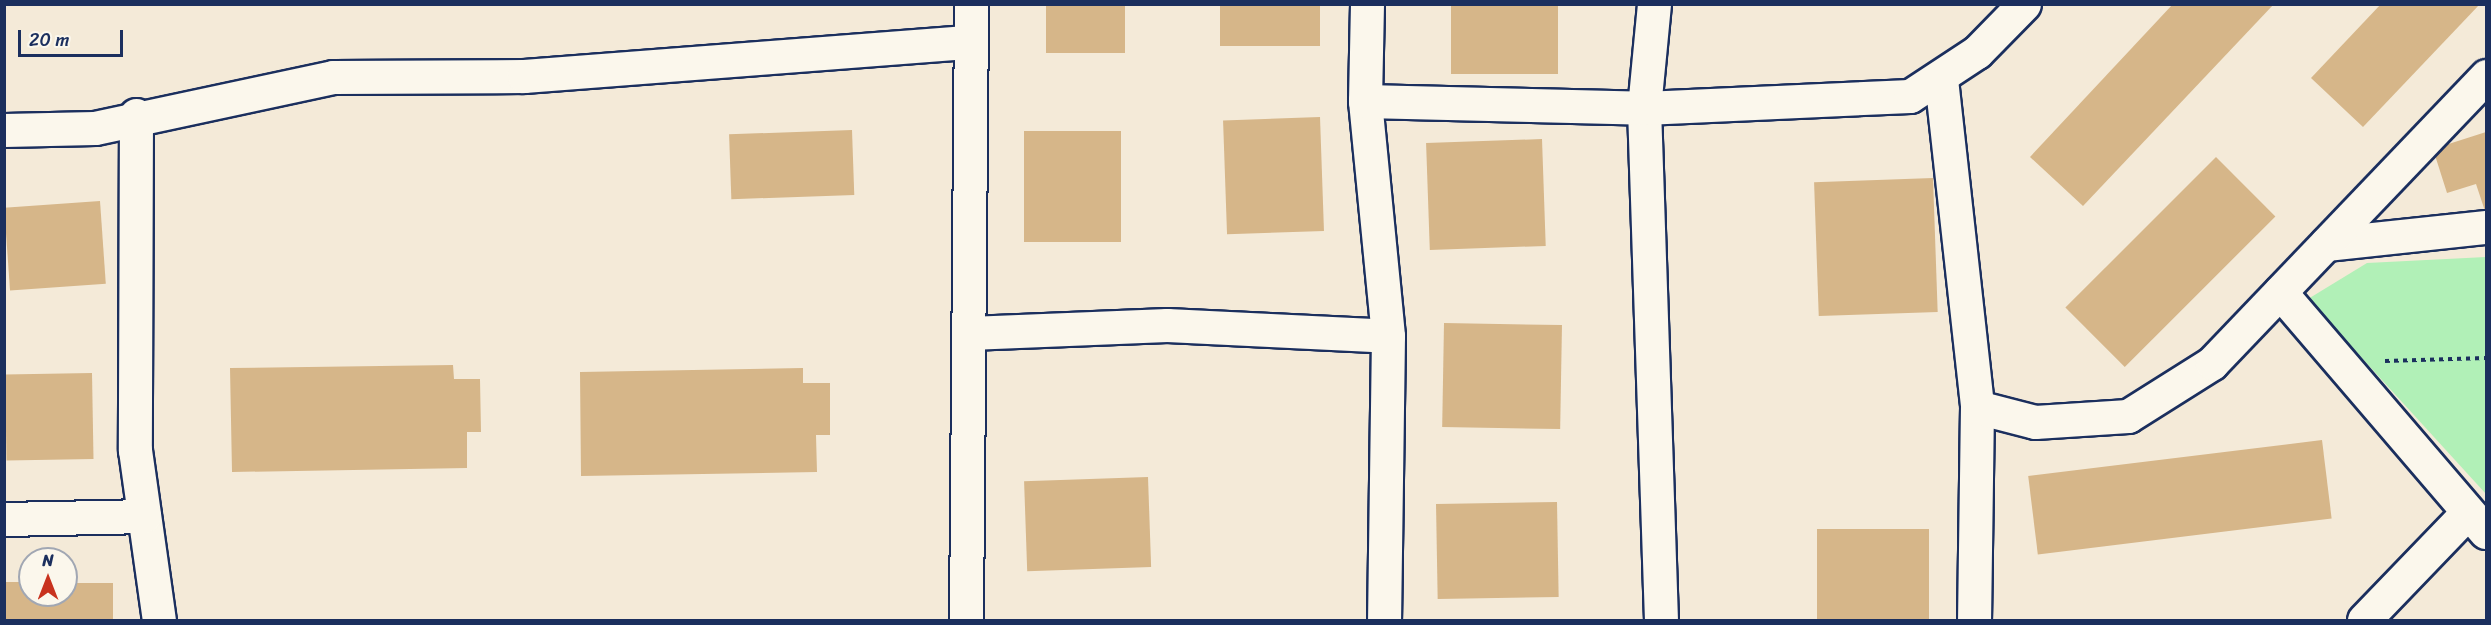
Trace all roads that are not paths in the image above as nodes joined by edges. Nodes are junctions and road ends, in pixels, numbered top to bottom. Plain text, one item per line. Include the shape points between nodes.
1 (971, 4) edge
2 (1368, 4) edge
3 (1654, 4) edge
4 (2024, 4) edge
5 (970, 42) junction
6 (1941, 79) junction
7 (2484, 89) edge
8 (1365, 100) junction
9 (1644, 108) junction
10 (136, 115) junction
11 (4, 130) edge
12 (2487, 227) edge
13 (2326, 244) junction
14 (2280, 292) junction
15 (969, 333) junction
16 (1388, 336) junction
17 (1977, 406) junction
18 (144, 516) junction
19 (4, 519) edge
20 (2477, 523) edge
21 (159, 621) edge
22 (966, 621) edge
23 (1384, 621) edge
24 (1661, 621) edge
25 (1974, 621) edge
26 (2364, 621) edge

1 - 5 street
2 - 8 street
3 - 9 street
4 - 6 street via 1977,52
5 - 10 street via 524,76 333,77
5 - 15 street
6 - 9 street via 1910,96
6 - 17 street
7 - 13 street
8 - 9 street
8 - 16 street
9 - 24 street
10 - 11 street via 95,128
10 - 18 street via 135,450
12 - 13 street
13 - 14 street
14 - 17 street via 2212,363 2128,416 2036,422
14 - 20 street
15 - 16 street via 1167,325
15 - 22 street
16 - 23 street
17 - 25 street
18 - 19 street
18 - 21 street
20 - 26 street

